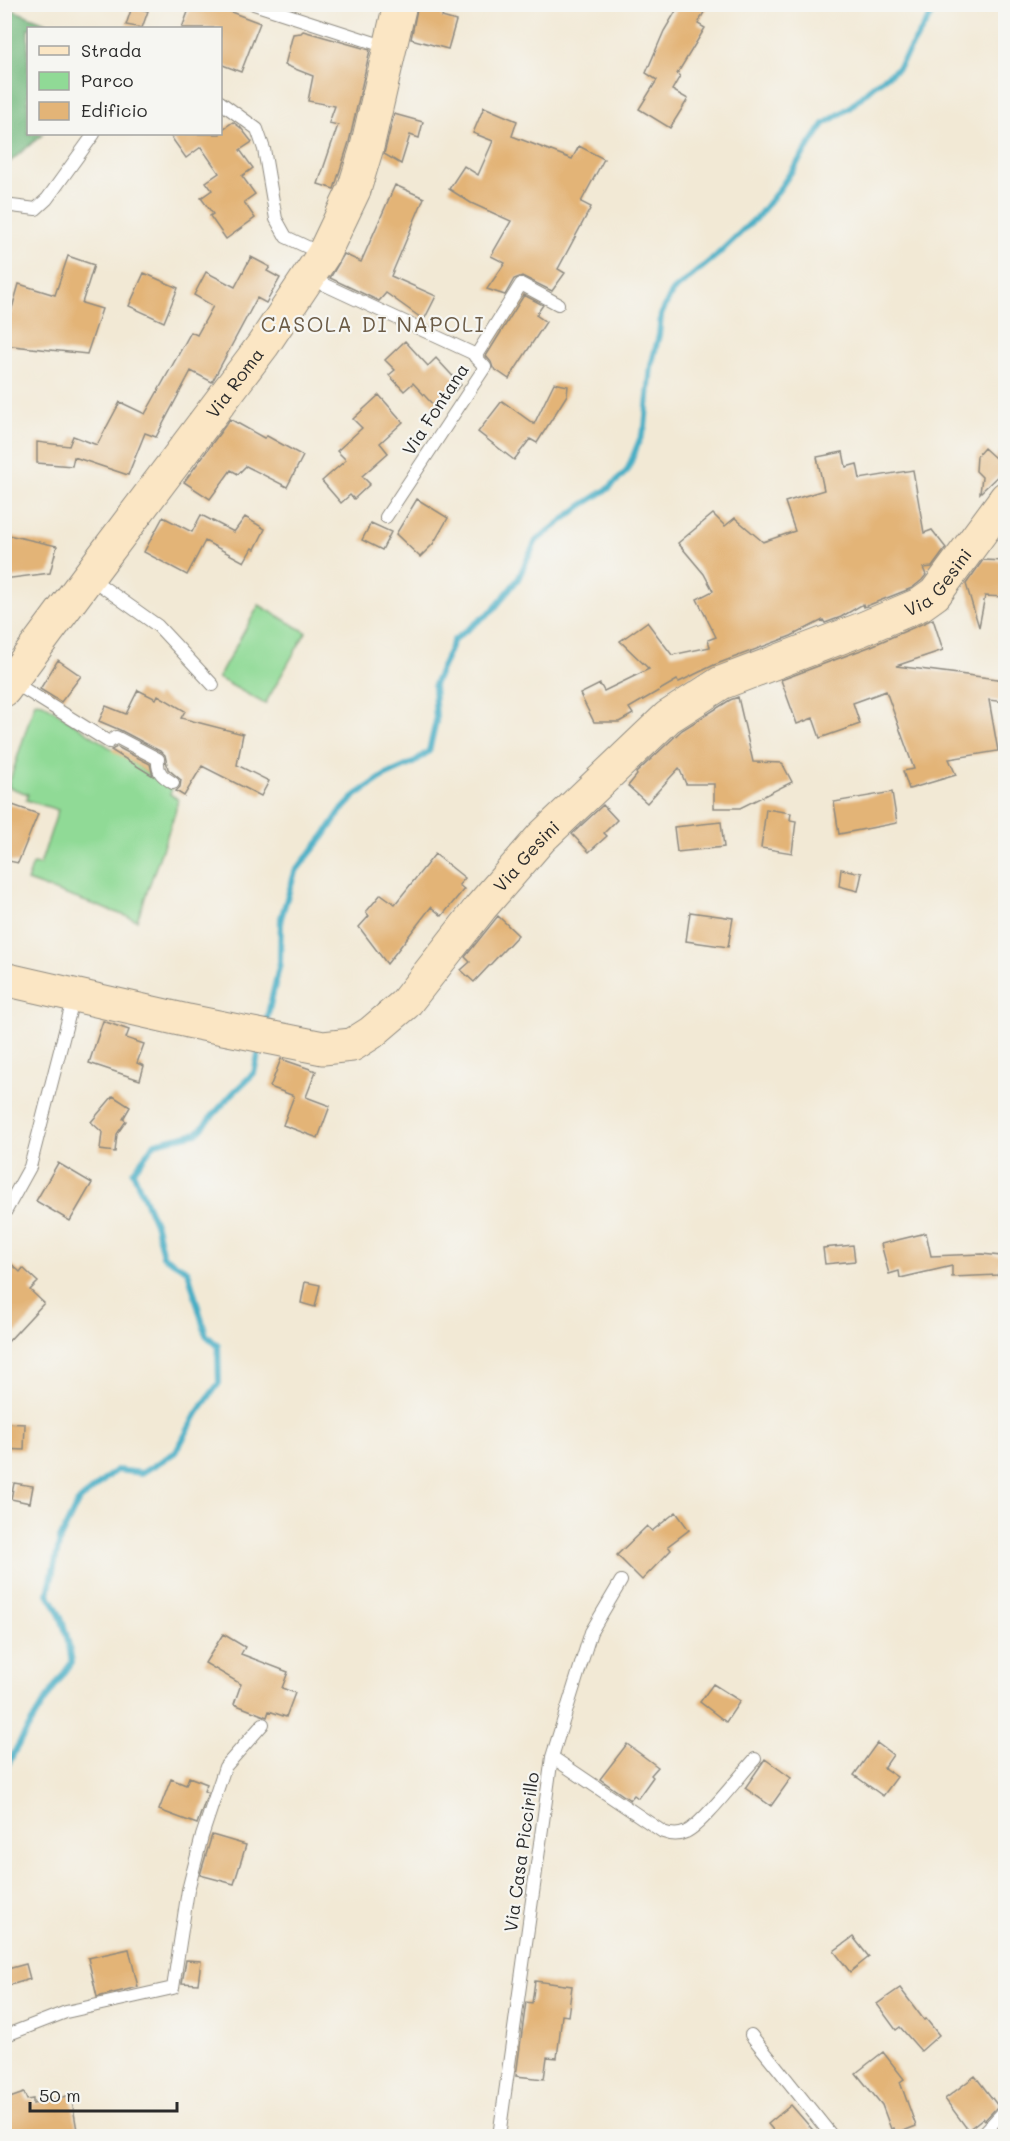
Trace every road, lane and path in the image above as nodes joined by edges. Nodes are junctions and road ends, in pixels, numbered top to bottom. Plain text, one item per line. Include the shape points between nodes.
1 (254, 4) edge
2 (400, 4) edge
3 (391, 48) junction
4 (222, 103) edge
5 (93, 135) edge
6 (4, 205) edge
7 (316, 266) junction
8 (558, 304) dead end
9 (475, 357) junction
10 (1005, 498) edge
11 (386, 517) dead end
12 (88, 577) junction
13 (213, 685) dead end
14 (8, 686) edge
15 (173, 783) dead end
16 (4, 979) edge
17 (74, 995) junction
18 (4, 1214) edge
19 (621, 1581) dead end
20 (262, 1724) dead end
21 (552, 1756) junction
22 (754, 1759) dead end
23 (751, 2035) dead end
24 (4, 2036) edge
25 (1005, 2109) edge
26 (499, 2136) edge
27 (832, 2136) edge
28 (985, 2136) edge

1 - 3 lane
2 - 3 street, Via Roma
3 - 7 street, Via Roma via 354,190
4 - 7 lane, Via Fontana via 257,129 276,219 286,237
5 - 6 lane via 36,209
7 - 9 lane, Via Fontana
7 - 12 street, Via Roma via 256,354
8 - 9 lane via 521,284
9 - 11 lane, Via Fontana via 485,367
10 - 17 street, Via Gesini via 935,594 921,604 721,683 668,717 541,838 405,1004 352,1045 324,1048
12 - 13 lane via 158,626
12 - 14 street, Via Roma
14 - 15 lane via 109,742 116,737 158,759 159,774
16 - 17 street, Via Gesini
17 - 18 lane via 30,1167
19 - 21 lane via 591,1632
20 - 24 lane via 225,1767 188,1890 173,1988 66,2012
21 - 22 lane, Via Casa Piccirillo via 663,1832 677,1835 697,1824
21 - 26 lane, Via Casa Piccirillo
23 - 27 lane
25 - 28 lane

